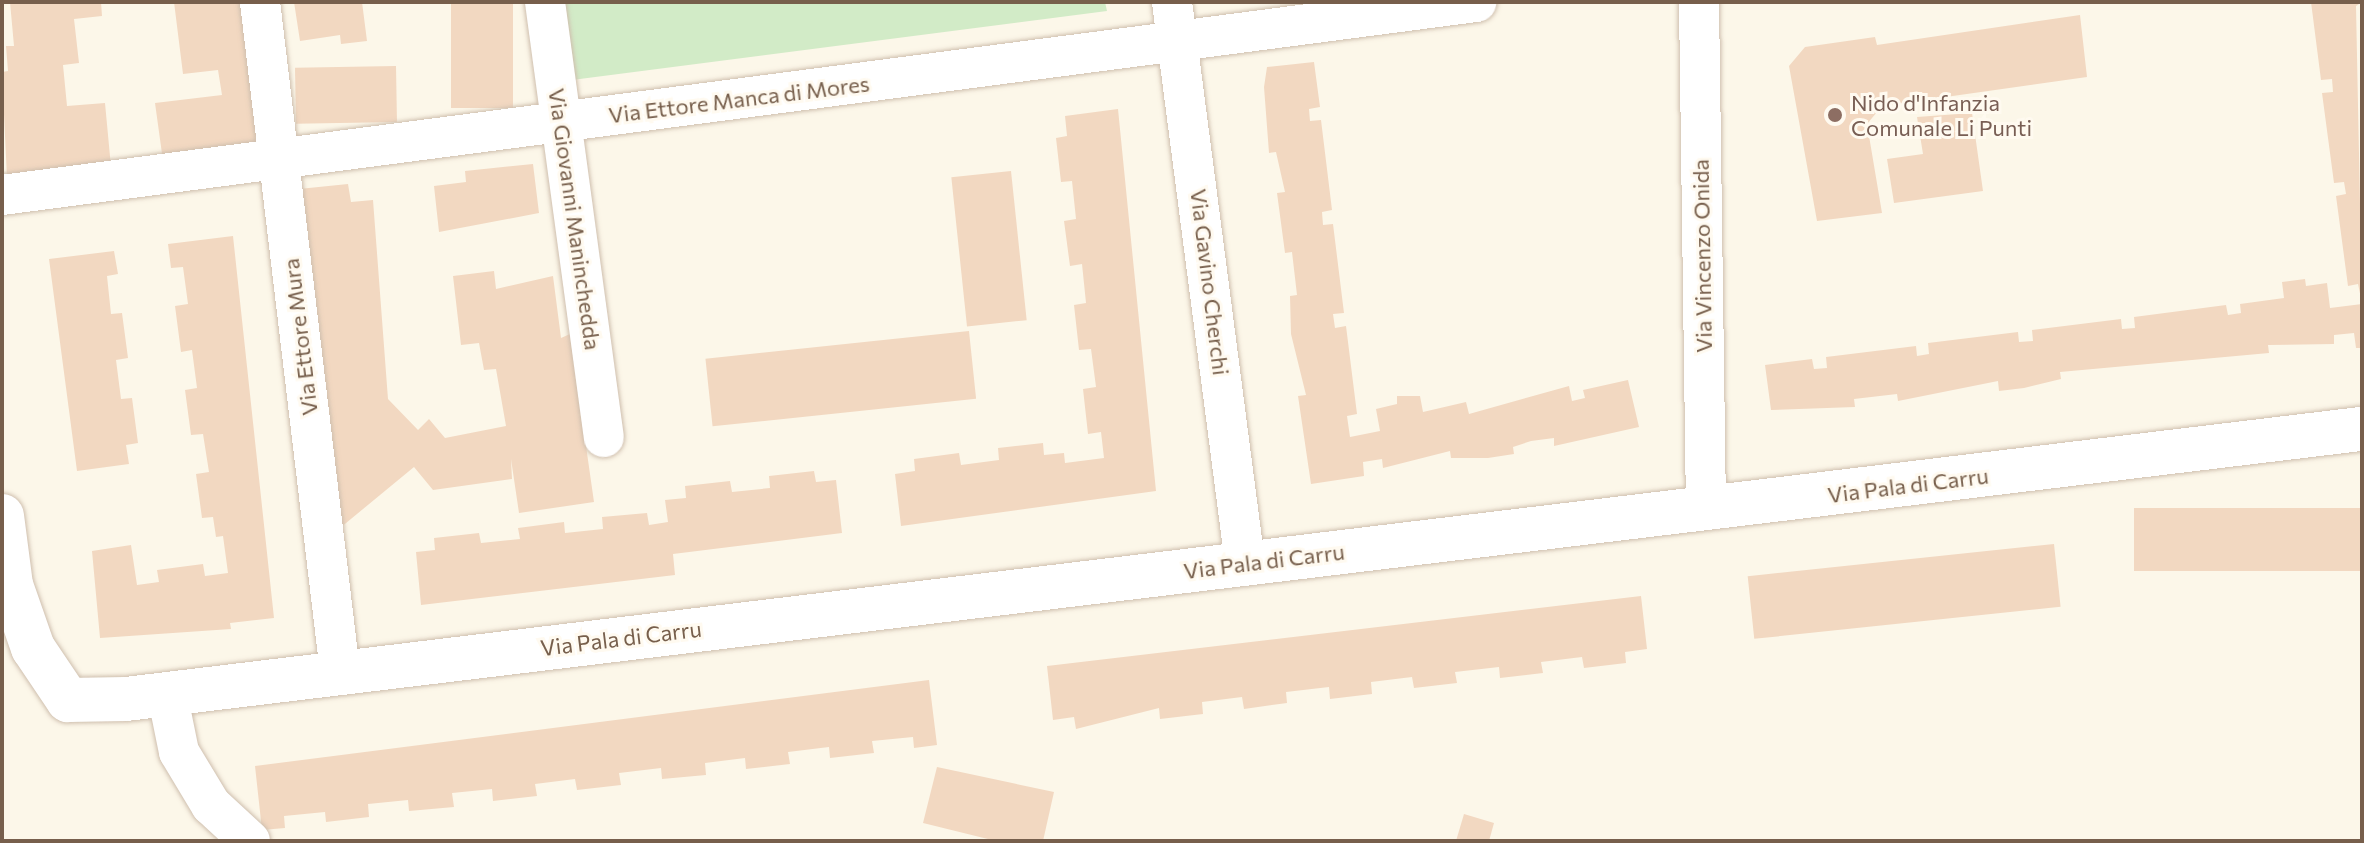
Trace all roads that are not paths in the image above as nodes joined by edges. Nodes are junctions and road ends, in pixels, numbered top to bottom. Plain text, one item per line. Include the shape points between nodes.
1 (260, 2) edge
2 (545, 2) edge
3 (1172, 2) edge
4 (1476, 2) edge
5 (1699, 2) edge
6 (1180, 42) junction
7 (562, 122) junction
8 (279, 159) junction
9 (2, 195) edge
10 (2362, 429) edge
11 (604, 437) dead end
12 (1706, 510) junction
13 (2, 516) edge
14 (1245, 563) junction
15 (340, 672) junction
16 (167, 693) junction
17 (250, 841) edge

1 - 8 street, Via Ettore Mura
2 - 7 street, Via Giovanni Maninchedda
3 - 6 street, Via Gavino Cherchi
4 - 6 street, Via Ettore Manca di Mores
5 - 12 street, Via Vincenzo Onida
6 - 7 street, Via Ettore Manca di Mores
6 - 14 street, Via Gavino Cherchi
7 - 8 street, Via Ettore Manca di Mores
7 - 11 street, Via Giovanni Maninchedda
8 - 9 street, Via Ettore Manca di Mores
8 - 15 street, Via Ettore Mura
10 - 12 street, Via Pala di Carru
12 - 14 street, Via Pala di Carru
13 - 16 street, Via Pala di Carru via 11,585 33,648 68,700
14 - 15 street, Via Pala di Carru
15 - 16 street, Via Pala di Carru
16 - 17 street via 179,752 211,805

